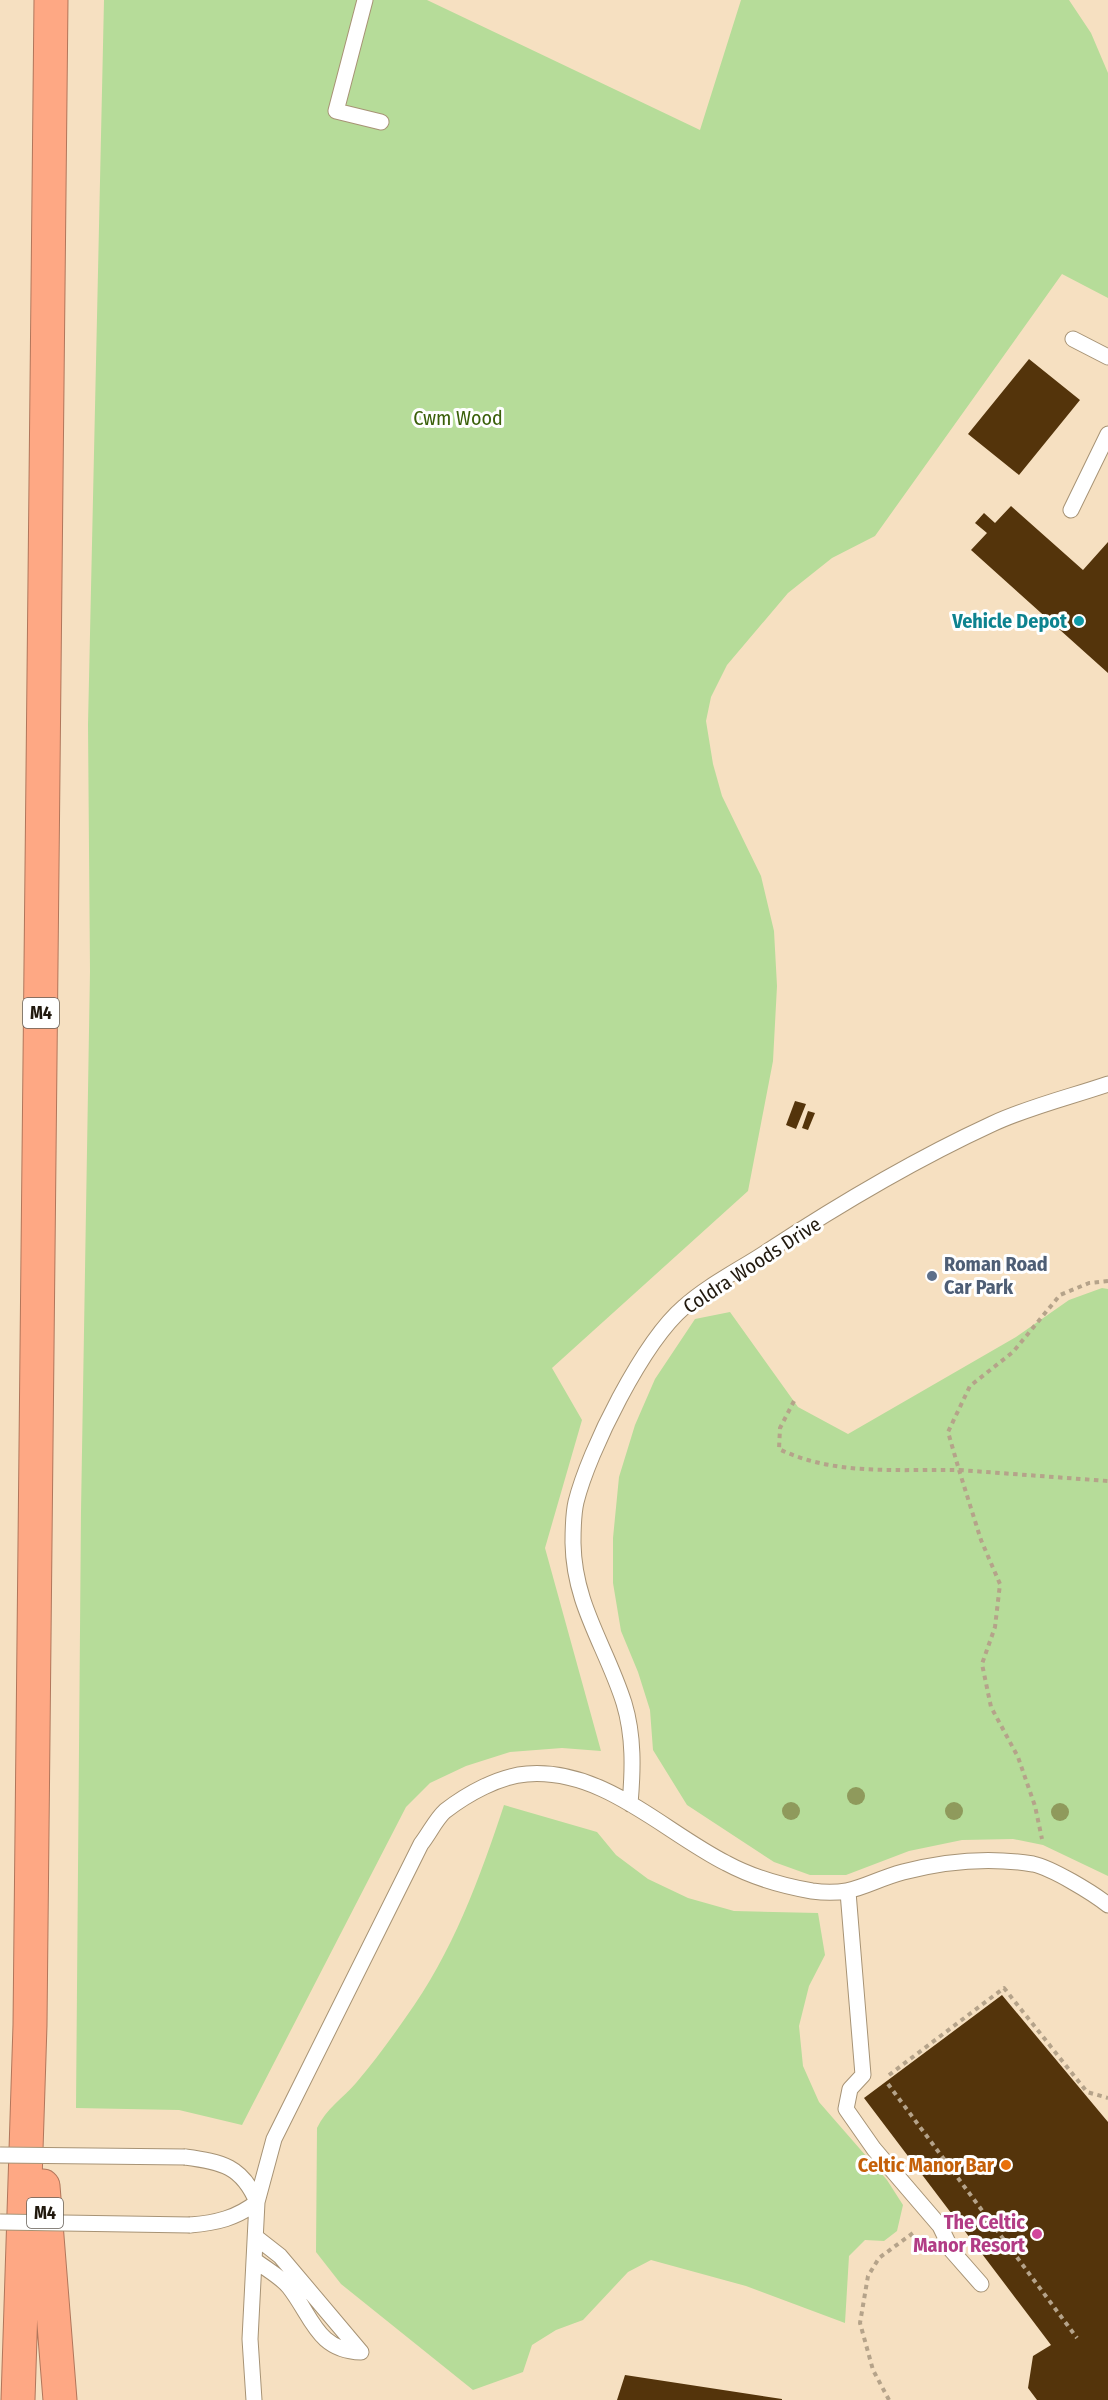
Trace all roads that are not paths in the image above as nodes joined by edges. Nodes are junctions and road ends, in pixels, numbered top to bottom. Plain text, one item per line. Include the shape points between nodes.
1 (51, 0) edge
2 (365, 0) edge
3 (381, 122) dead end
4 (1073, 339) dead end
5 (1108, 357) edge
6 (1108, 434) edge
7 (1071, 510) dead end
8 (1108, 1084) edge
9 (630, 1804) junction
10 (848, 1892) junction
11 (1108, 1905) edge
12 (30, 2025) junction
13 (0, 2156) edge
14 (257, 2202) junction
15 (0, 2222) edge
16 (256, 2238) junction
17 (256, 2261) junction
18 (981, 2284) dead end
19 (18, 2400) edge
20 (60, 2400) edge
21 (254, 2400) edge

1 - 12 highway, M4
2 - 3 lane via 336,111
4 - 5 lane
6 - 7 lane
8 - 9 lane, Coldra Woods Drive via 993,1123 900,1173 801,1230 684,1306 658,1334 636,1369 587,1468 576,1505 573,1541 575,1577 584,1610 624,1701 630,1727
9 - 10 lane via 727,1864 755,1876 814,1891
9 - 14 lane via 570,1779 525,1774 505,1778 473,1793 444,1812 421,1844 274,2139
10 - 11 lane via 902,1872 962,1860 1035,1864 1093,1893
10 - 18 lane via 863,2074 850,2089 846,2109
12 - 19 highway, M4
12 - 20 highway, M4
13 - 14 lane, bridge via 185,2157 231,2167 243,2175
14 - 15 lane, bridge via 223,2221 190,2225
14 - 16 lane
16 - 17 lane
16 - 17 lane via 280,2256 361,2352 345,2351 325,2340 288,2285
17 - 21 lane via 250,2339

